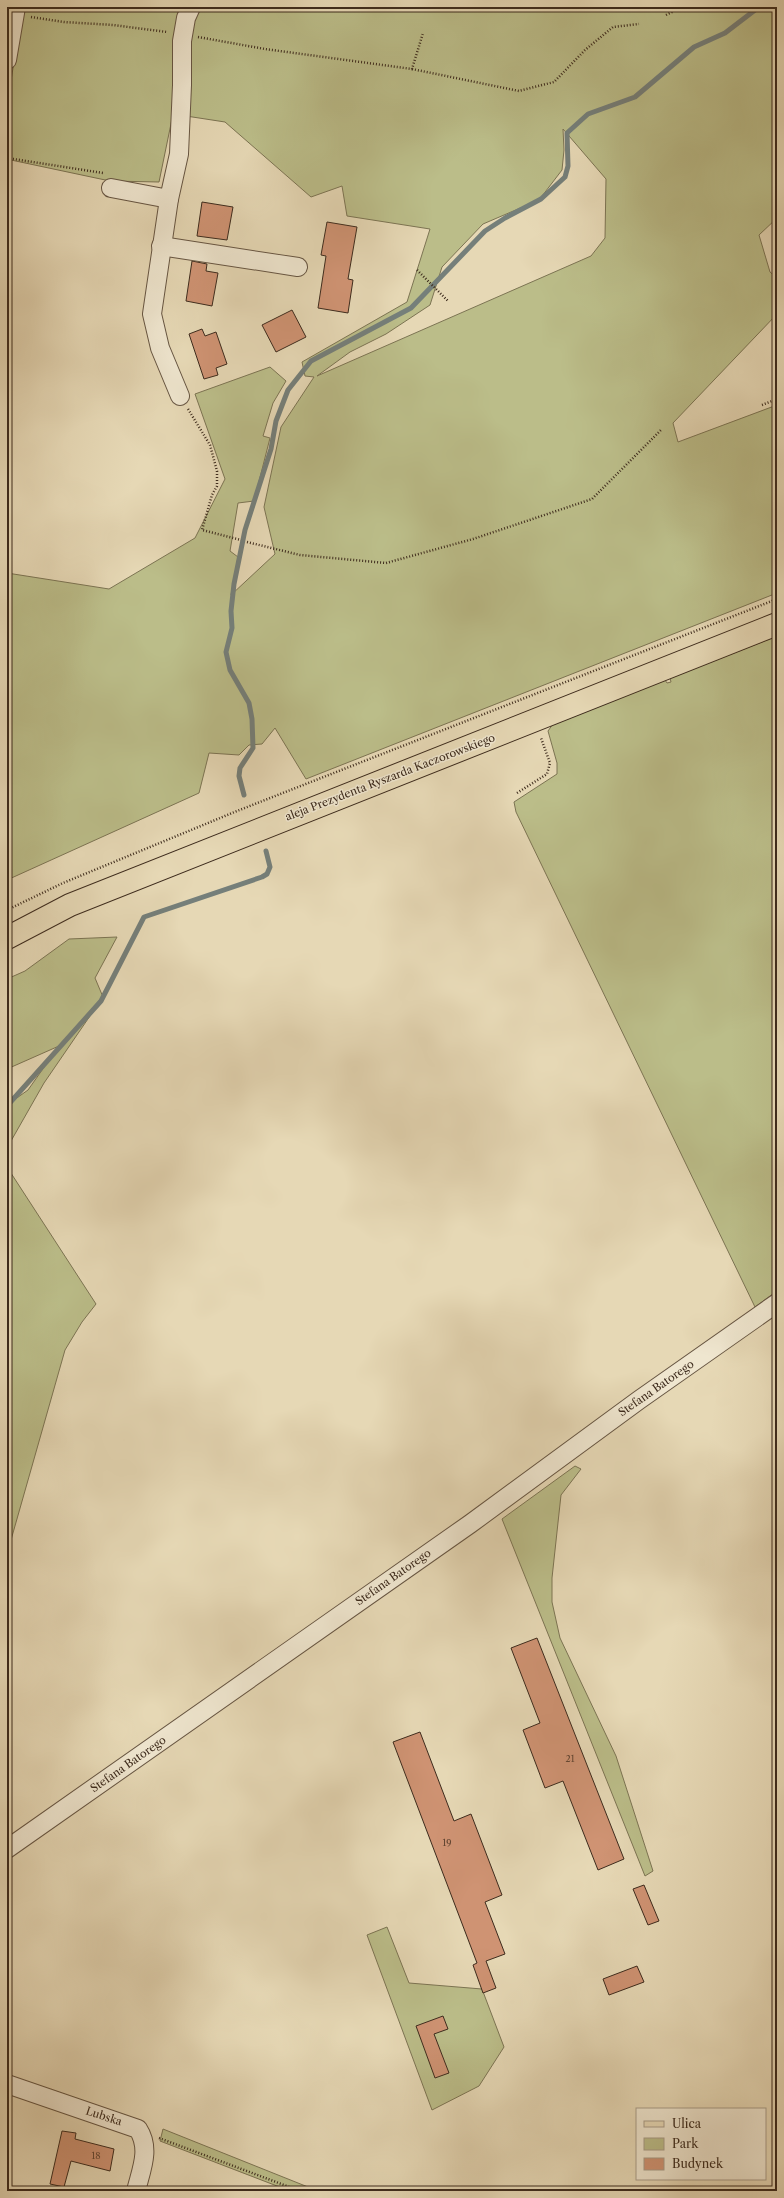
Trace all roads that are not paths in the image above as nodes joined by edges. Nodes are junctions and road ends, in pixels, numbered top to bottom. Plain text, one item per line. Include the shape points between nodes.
1 (191, 7) edge
2 (16, 10) edge
3 (7, 60) edge
4 (108, 181) road end
5 (169, 199) junction
6 (160, 246) junction
7 (298, 267) dead end
8 (180, 396) road end
9 (777, 624) edge
10 (7, 938) edge
11 (777, 1303) edge
12 (7, 1849) edge
13 (7, 2084) edge
14 (136, 2191) edge

1 - 5 street via 183,34 179,154
2 - 3 street
4 - 5 street
5 - 6 street
6 - 7 street
6 - 8 street via 152,314 160,348
9 - 10 main road, aleja Prezydenta Ryszarda Kaczorowskiego via 70,905
11 - 12 street, Stefana Batorego via 638,1400 470,1524
13 - 14 street, Lubska via 124,2122 138,2129 144,2137 146,2147

